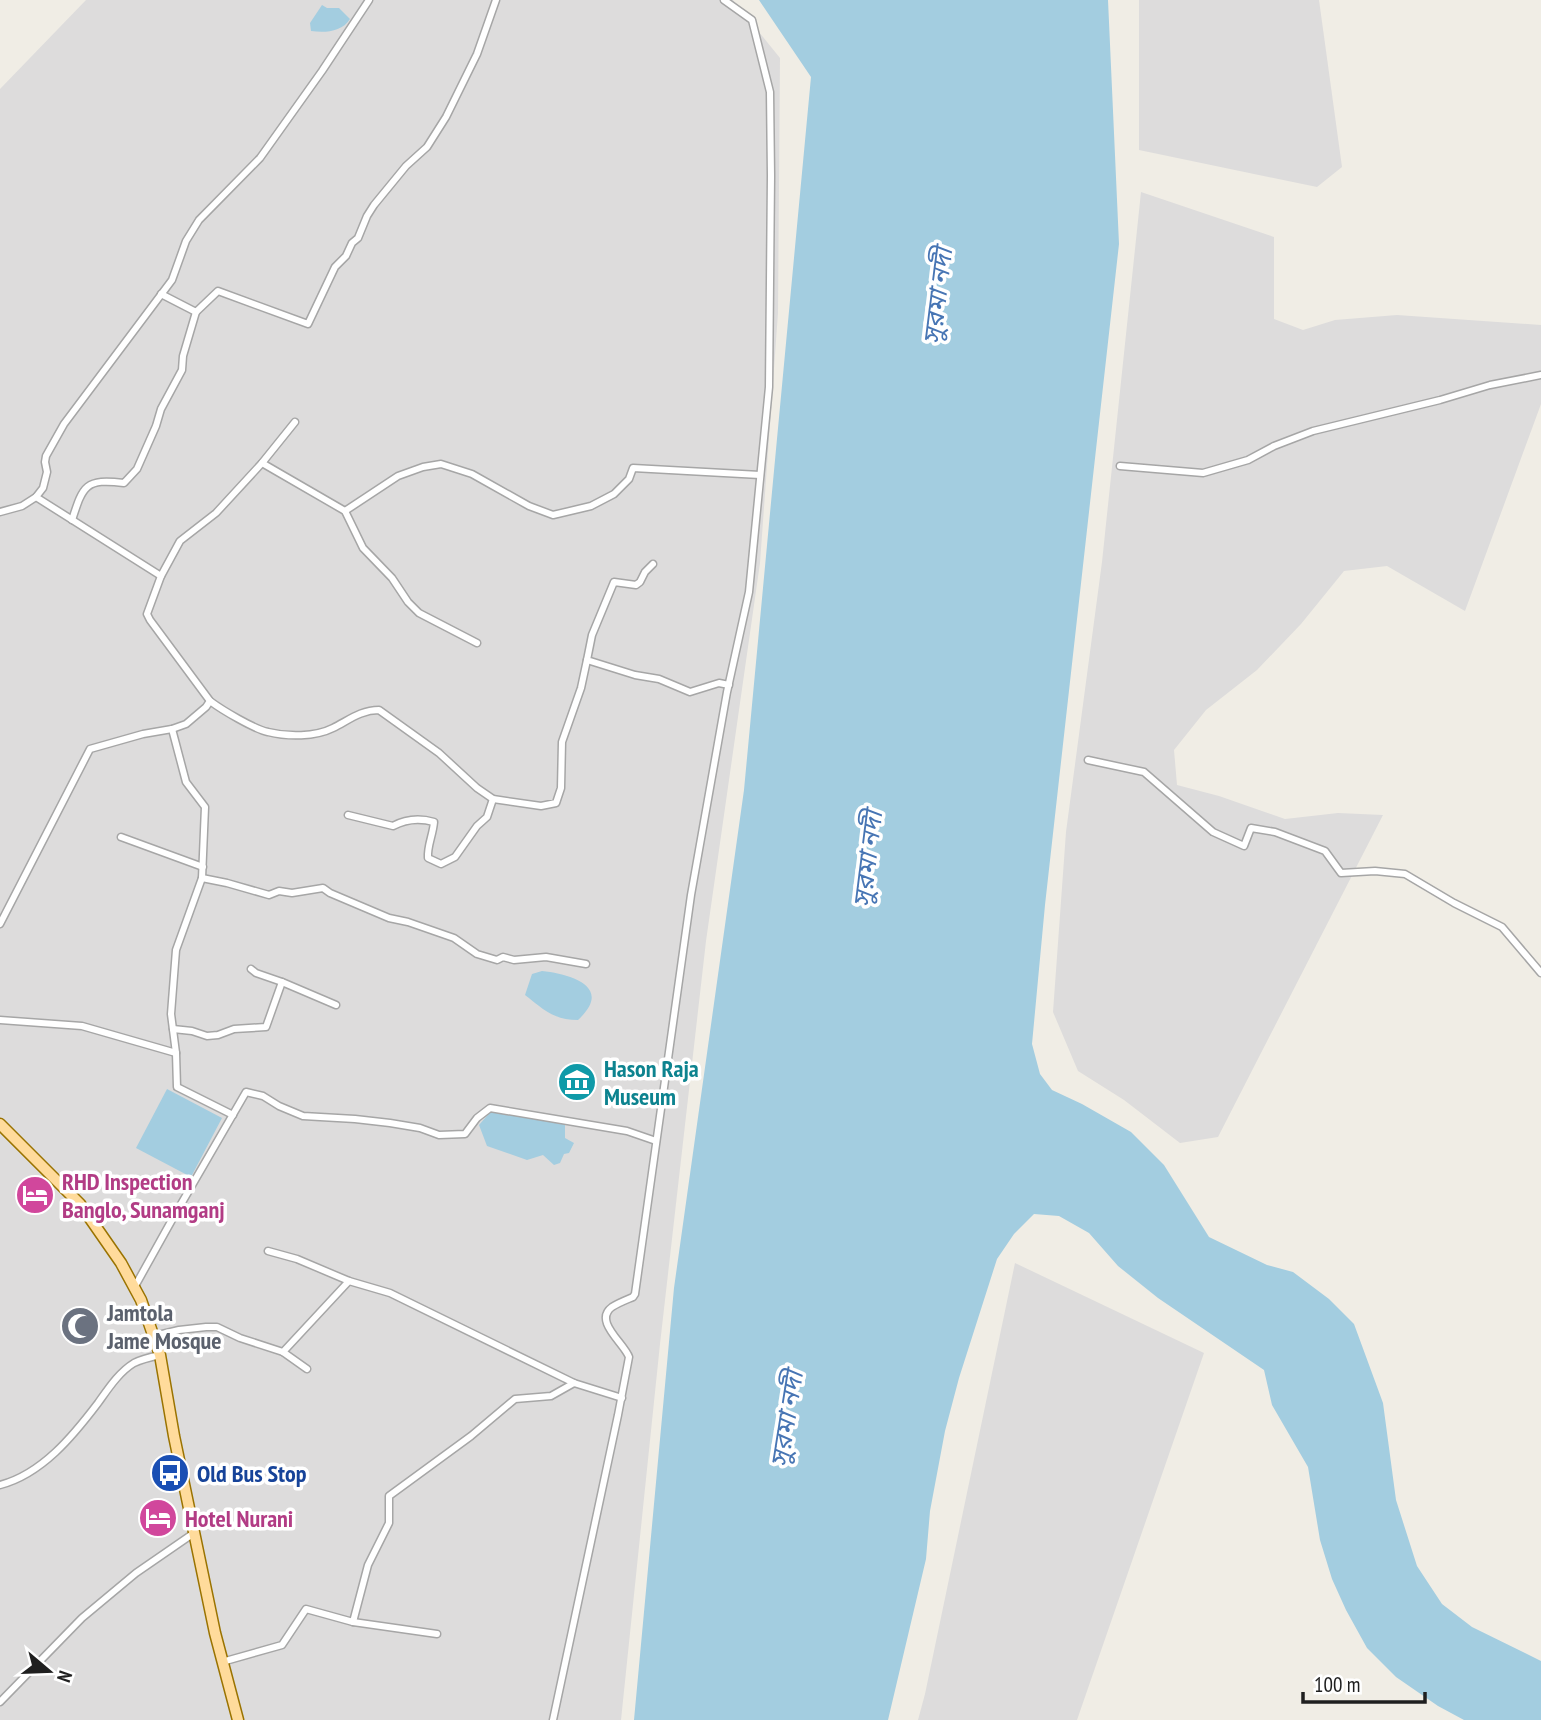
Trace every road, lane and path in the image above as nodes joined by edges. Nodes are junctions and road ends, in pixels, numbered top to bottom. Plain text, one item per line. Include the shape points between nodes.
1 (369, 0) edge
2 (496, 0) edge
3 (724, 0) edge
4 (161, 294) junction
5 (196, 312) junction
6 (1541, 375) edge
7 (295, 422) dead end
8 (262, 463) junction
9 (1120, 466) dead end
10 (760, 475) junction
11 (36, 497) junction
12 (345, 511) junction
13 (0, 512) edge
14 (72, 520) junction
15 (653, 564) dead end
16 (161, 576) junction
17 (477, 643) dead end
18 (587, 660) junction
19 (729, 685) junction
20 (210, 701) junction
21 (172, 729) junction
22 (1088, 760) dead end
23 (493, 799) junction
24 (348, 815) dead end
25 (121, 837) dead end
26 (203, 867) junction
27 (202, 878) junction
28 (0, 924) edge
29 (586, 964) dead end
30 (251, 970) dead end
31 (1541, 973) edge
32 (282, 982) junction
33 (336, 1005) dead end
34 (0, 1020) edge
35 (173, 1029) junction
36 (176, 1053) junction
37 (233, 1115) junction
38 (0, 1124) edge
39 (656, 1141) junction
40 (268, 1251) dead end
41 (349, 1281) junction
42 (134, 1288) junction
43 (155, 1336) junction
44 (283, 1352) junction
45 (160, 1354) junction
46 (307, 1369) dead end
47 (573, 1383) junction
48 (622, 1398) junction
49 (0, 1485) edge
50 (194, 1533) junction
51 (353, 1622) junction
52 (437, 1634) dead end
53 (222, 1662) junction
54 (0, 1702) edge
55 (238, 1720) edge
56 (552, 1720) edge

1 - 4 street via 260,158 199,220
2 - 5 street via 484,38 446,117 427,147 374,205 358,238 335,267 308,324 218,291
3 - 10 street via 752,20 770,92 769,387
4 - 5 street
4 - 11 street via 64,424 46,456 47,472
5 - 14 street via 182,370 137,469 124,483 98,481 82,492
6 - 9 street via 1312,431 1248,460 1203,473
7 - 8 street
8 - 12 street
8 - 16 street via 216,513 180,541
10 - 12 street via 633,468 614,494 591,506 553,514 472,474 441,464 398,476
10 - 19 street via 749,593
11 - 13 street
11 - 14 street
12 - 17 street via 363,548 408,602 419,613
14 - 16 street
15 - 18 street via 636,585 614,582
16 - 20 street via 148,617
18 - 19 street via 690,692 719,683
18 - 23 street via 562,742 561,788 556,803 541,806
19 - 39 street via 691,895
20 - 21 street via 186,724
20 - 23 street via 267,732 304,736 379,710
21 - 26 street via 186,782 205,807
21 - 28 street via 90,749
22 - 31 street via 1144,772 1213,832 1244,846 1251,828 1275,832 1325,851 1341,873 1405,874 1502,927
23 - 24 street via 487,817 455,857 441,864 428,858 434,822 403,821 393,826
25 - 26 street
26 - 27 street
27 - 29 street via 269,895 323,888 389,918 454,938 477,954 496,960 546,957
27 - 35 street via 176,950
30 - 32 street
32 - 33 street
32 - 35 street via 266,1027 218,1035
34 - 36 street via 82,1026
35 - 36 street
36 - 37 street via 177,1087
37 - 39 street via 246,1092 303,1116 390,1123 439,1135 465,1135 490,1108 627,1131
37 - 42 street
38 - 42 main road via 80,1204
39 - 48 street via 635,1294 605,1315 629,1357
40 - 41 street
41 - 44 street
41 - 47 street via 390,1293
42 - 43 main road
43 - 44 street via 217,1328
43 - 45 main road
44 - 46 street
45 - 49 street via 132,1364 50,1457
45 - 50 main road
47 - 48 street
47 - 51 street via 551,1396 515,1399 389,1496 389,1523 368,1564
48 - 56 street
50 - 53 main road
50 - 54 street via 82,1618
51 - 52 street
51 - 53 street via 306,1609 282,1645
53 - 55 main road

